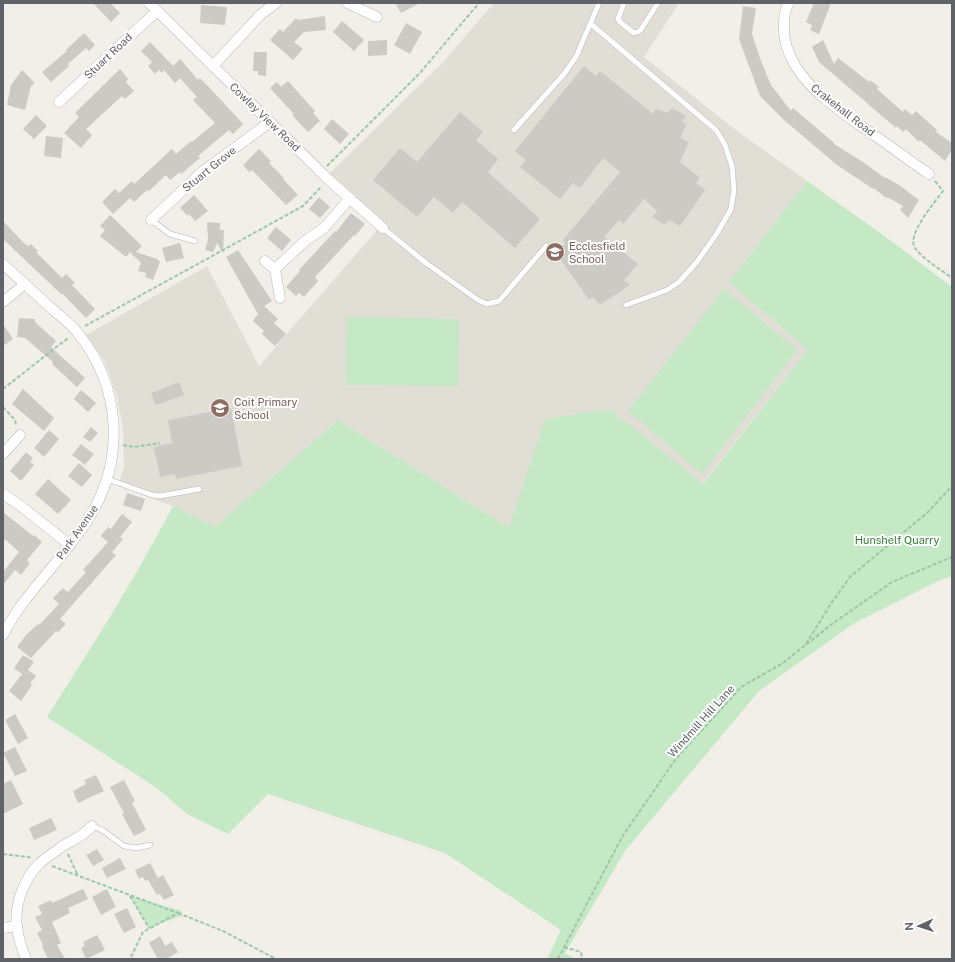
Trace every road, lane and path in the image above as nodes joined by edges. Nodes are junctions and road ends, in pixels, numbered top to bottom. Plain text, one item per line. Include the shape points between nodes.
1 (149, 3) edge
2 (276, 3) edge
3 (347, 3) edge
4 (479, 3) edge
5 (600, 3) edge
6 (624, 3) edge
7 (658, 3) edge
8 (789, 3) edge
9 (157, 11) junction
10 (377, 17) dead end
11 (591, 24) junction
12 (213, 66) junction
13 (58, 102) dead end
14 (270, 122) junction
15 (514, 130) dead end
16 (322, 172) junction
17 (929, 174) joint
18 (329, 180) junction
19 (350, 198) junction
20 (151, 220) joint
21 (382, 228) joint
22 (195, 241) dead end
23 (546, 246) dead end
24 (265, 261) dead end
25 (3, 264) edge
26 (275, 269) junction
27 (952, 278) edge
28 (25, 284) junction
29 (280, 298) dead end
30 (3, 302) edge
31 (626, 305) dead end
32 (76, 331) junction
33 (3, 389) edge
34 (3, 407) edge
35 (20, 435) joint
36 (160, 443) dead end
37 (114, 444) junction
38 (3, 454) edge
39 (107, 480) junction
40 (952, 486) edge
41 (199, 489) dead end
42 (3, 494) edge
43 (70, 545) junction
44 (952, 557) edge
45 (4, 629) edge
46 (804, 646) junction
47 (92, 826) joint
48 (150, 844) dead end
49 (64, 846) junction
50 (3, 854) edge
51 (41, 862) junction
52 (79, 877) junction
53 (130, 896) junction
54 (178, 913) junction
55 (16, 926) junction
56 (3, 928) edge
57 (149, 928) junction
58 (564, 947) junction
59 (26, 959) edge
60 (130, 959) edge
61 (276, 959) edge
62 (558, 959) edge
63 (582, 959) edge

1 - 9 street, Cowley View Road
2 - 12 street via 260,15
3 - 10 street
4 - 16 path via 419,74
5 - 11 lane
6 - 7 lane via 618,19 634,33 640,31
8 - 17 street, Crakehall Road via 783,32 786,47 795,67 809,84 841,111
9 - 12 street, Cowley View Road
9 - 13 street, Stuart Road
11 - 15 lane via 576,57 564,74
11 - 31 lane via 716,130 725,145 732,166 734,190 731,209 696,264 679,282 667,290
12 - 14 street, Cowley View Road
14 - 16 street, Cowley View Road
14 - 20 street, Stuart Grove via 202,172
16 - 18 street, Cowley View Road
17 - 27 path via 943,191 913,237 914,246
18 - 19 street, Cowley View Road
18 - 32 path via 303,206
19 - 21 street, Cowley View Road
19 - 26 street via 324,228 305,241
20 - 22 lane via 170,234
21 - 23 lane via 478,300 487,304 499,301
24 - 26 street
25 - 28 street, Park Avenue
26 - 29 street
28 - 30 street
28 - 32 street, Park Avenue
32 - 33 path
32 - 37 street, Park Avenue via 96,362 110,395 114,419
34 - 35 path via 15,420
35 - 38 street
36 - 37 path via 134,447
37 - 39 street, Park Avenue
39 - 41 lane via 160,496
39 - 43 street, Park Avenue via 87,521
40 - 46 path via 928,512 850,576
42 - 43 street
43 - 45 street, Park Avenue
44 - 46 path, Windmill Hill Lane via 892,582
46 - 58 path, Windmill Hill Lane via 782,663 741,687 675,760 622,837
47 - 48 lane via 124,846 137,848
47 - 49 street via 86,833
49 - 51 street
49 - 52 path
50 - 51 path via 28,857
51 - 52 path
51 - 55 street via 22,890
52 - 53 path
53 - 54 path
53 - 57 path
54 - 57 path
54 - 61 path via 223,931
55 - 56 street
55 - 59 street
57 - 60 path via 143,932
58 - 62 path, Windmill Hill Lane
58 - 63 path via 581,952

